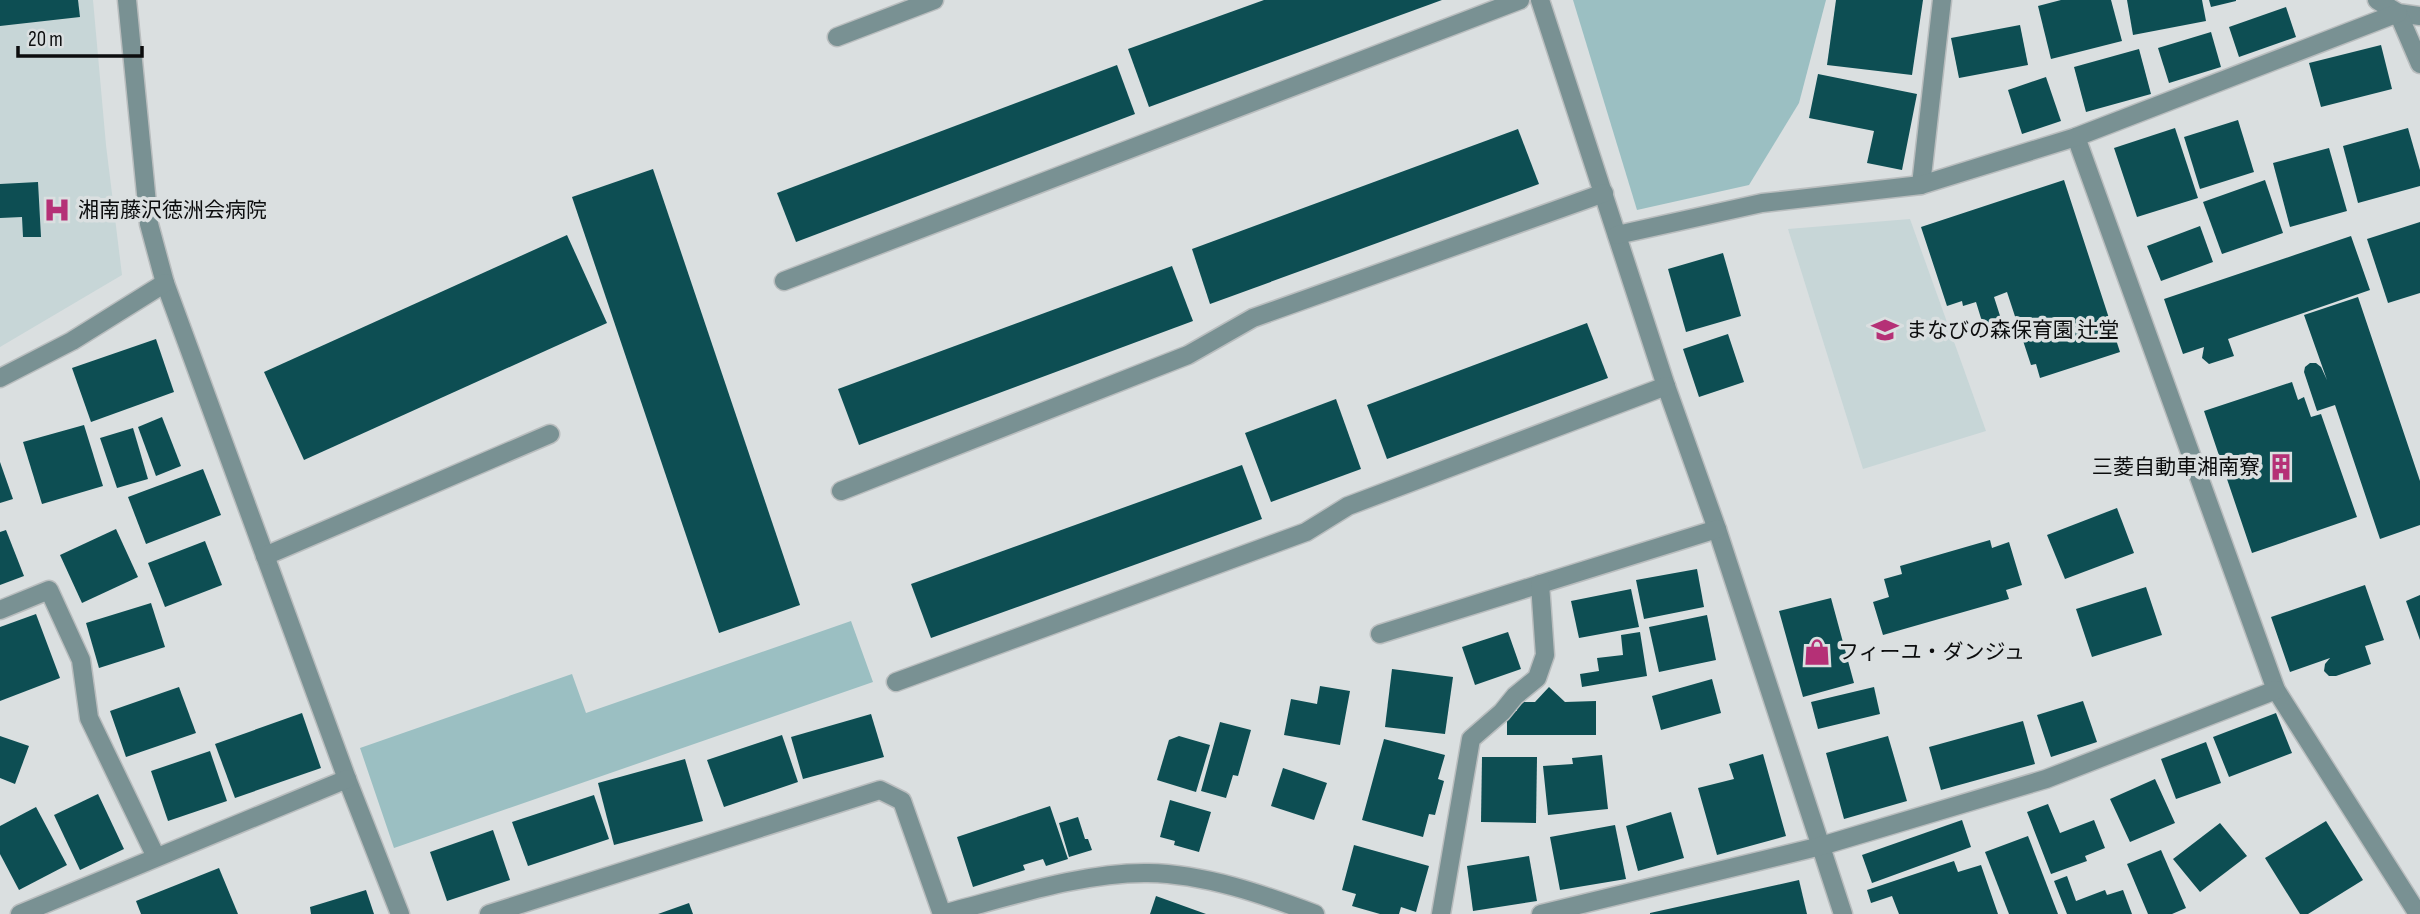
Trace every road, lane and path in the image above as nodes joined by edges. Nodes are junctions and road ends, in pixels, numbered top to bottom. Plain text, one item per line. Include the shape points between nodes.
1 (127, 0) edge
2 (934, 0) edge
3 (1520, 0) edge
4 (1541, 0) edge
5 (1942, 0) edge
6 (2377, 0) edge
7 (2398, 13) junction
8 (2420, 16) edge
9 (836, 37) dead end
10 (2420, 64) edge
11 (2076, 137) junction
12 (1922, 185) junction
13 (1604, 193) junction
14 (1617, 235) junction
15 (784, 281) dead end
16 (165, 283) junction
17 (0, 378) edge
18 (1666, 386) junction
19 (550, 434) dead end
20 (841, 491) dead end
21 (1717, 529) junction
22 (265, 556) junction
23 (1540, 584) junction
24 (0, 610) edge
25 (1380, 634) dead end
26 (896, 682) dead end
27 (2276, 690) junction
28 (347, 779) junction
29 (1821, 846) junction
30 (156, 857) junction
31 (24, 913) edge
32 (400, 914) edge
33 (489, 914) edge
34 (942, 914) edge
35 (1315, 914) edge
36 (1441, 914) edge
37 (1541, 914) edge
38 (1843, 914) edge
39 (2417, 914) edge

1 - 16 street via 149,224
2 - 9 street
3 - 15 street
4 - 13 street
5 - 12 street
6 - 7 street
7 - 8 street
7 - 10 street
7 - 11 street
11 - 12 street
11 - 27 street
12 - 14 street via 1762,203
13 - 14 street
13 - 20 street via 1253,318 1188,355
14 - 18 street
16 - 17 street via 72,341
16 - 22 street
18 - 21 street
18 - 26 street via 1348,506 1306,532
19 - 22 street
21 - 23 street
21 - 29 street
22 - 28 street
23 - 25 street
23 - 36 street via 1545,655 1537,678 1471,739
24 - 30 street via 49,590 81,660 89,718
27 - 29 street via 2046,779
27 - 39 street
28 - 30 street
28 - 32 street
29 - 37 street
29 - 38 street
30 - 31 street
33 - 34 street via 880,790 902,801
34 - 35 street via 1079,879 1148,873 1212,881

